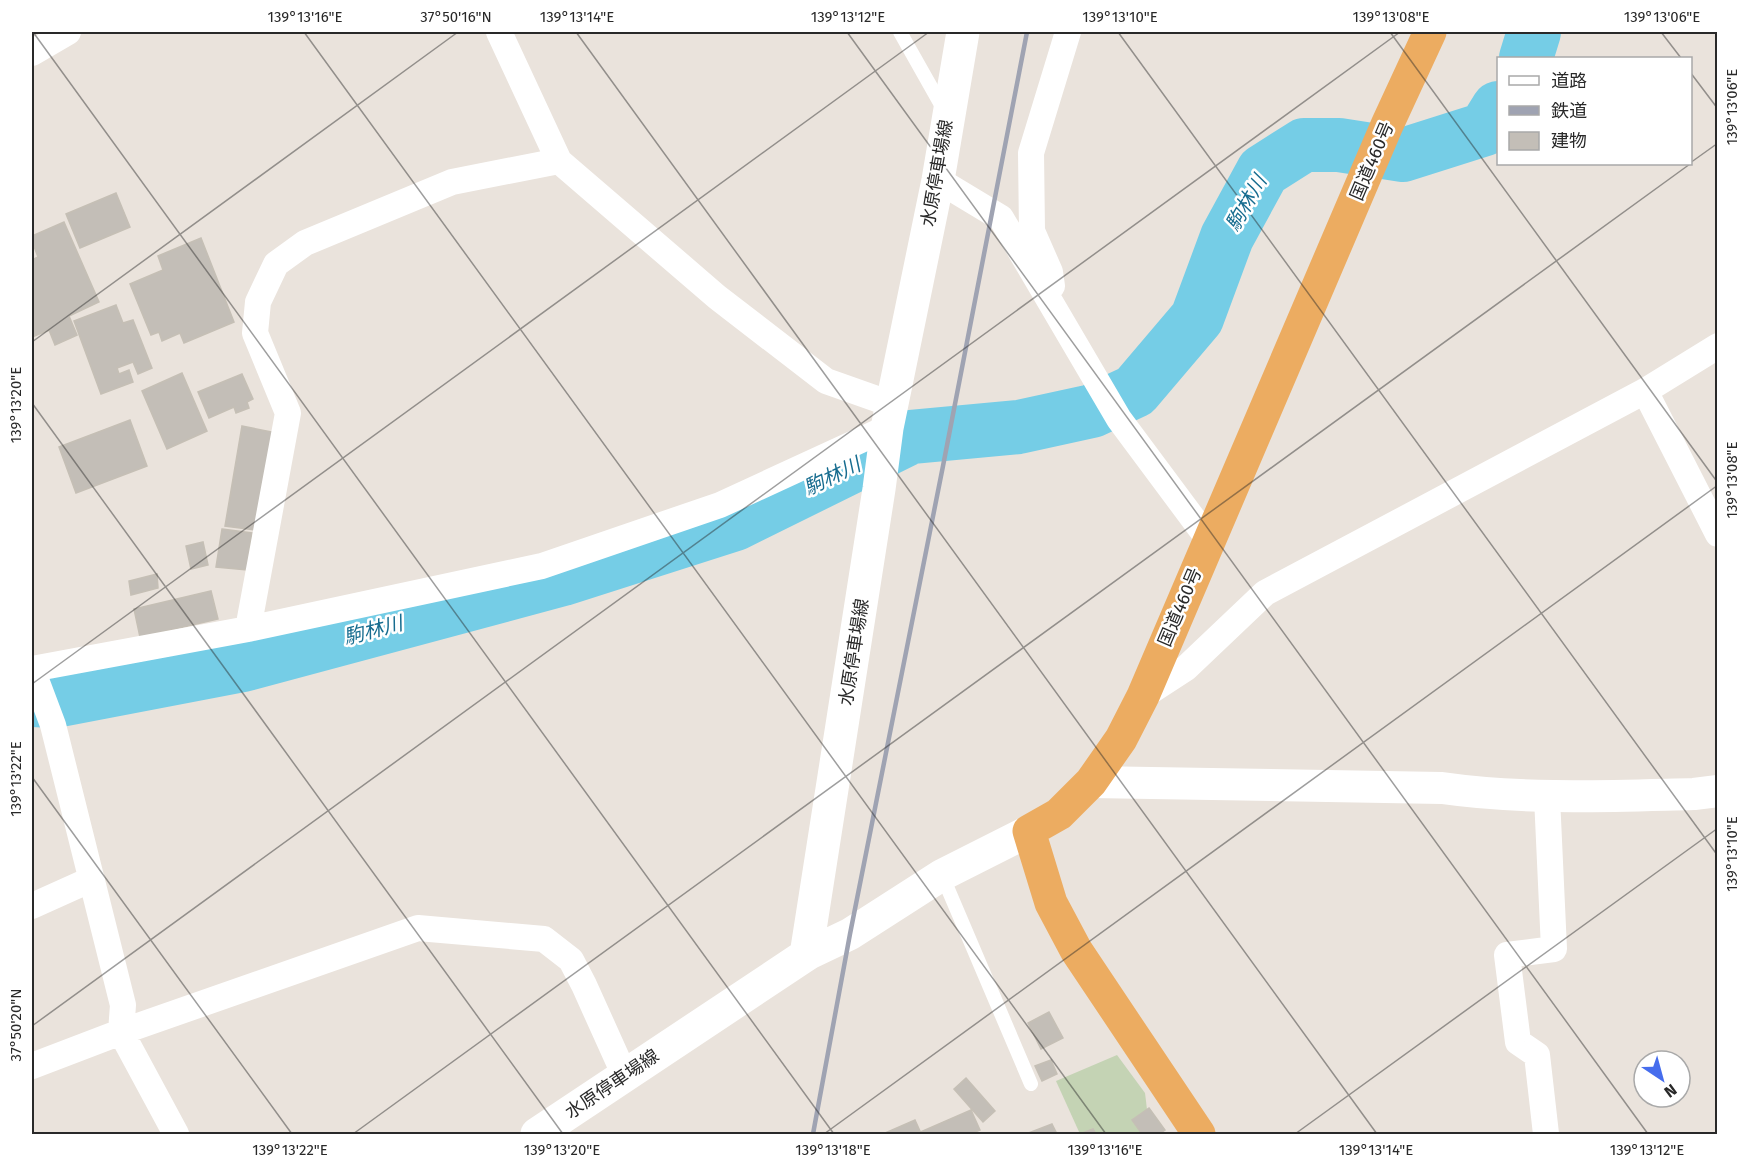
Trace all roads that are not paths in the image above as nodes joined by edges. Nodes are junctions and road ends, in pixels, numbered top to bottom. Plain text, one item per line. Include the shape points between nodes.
1 (68, 32) edge
2 (499, 32) edge
3 (900, 32) edge
4 (963, 32) edge
5 (1068, 32) edge
6 (1430, 32) edge
7 (32, 53) edge
8 (947, 117) junction
9 (559, 161) junction
10 (938, 180) junction
11 (1056, 312) junction
12 (1718, 346) edge
13 (1645, 391) junction
14 (889, 416) junction
15 (1718, 534) edge
16 (1209, 540) junction
17 (248, 629) junction
18 (32, 669) edge
19 (1143, 696) junction
20 (1091, 782) junction
21 (1718, 791) edge
22 (1547, 797) junction
23 (1029, 831) junction
24 (942, 875) junction
25 (92, 879) junction
26 (32, 906) edge
27 (806, 955) junction
28 (121, 1032) junction
29 (32, 1066) edge
30 (625, 1076) junction
31 (1031, 1084) dead end
32 (176, 1134) edge
33 (537, 1134) edge
34 (1199, 1134) edge
35 (1546, 1134) edge

1 - 7 street
2 - 9 street
3 - 8 lane
4 - 8 main road, 水原停車場線
5 - 11 street via 1031,153 1032,231 1050,272
6 - 16 highway, 国道460号
8 - 10 main road, 水原停車場線
9 - 14 street via 717,297 826,381
9 - 17 street via 452,182 305,243 276,264 258,302 255,333 288,413
10 - 11 street via 1001,218
10 - 14 main road, 水原停車場線
11 - 16 street via 1119,419
12 - 13 street
13 - 15 street
13 - 19 street via 1265,593 1186,668
14 - 17 street via 720,505 542,566
14 - 27 main road, 水原停車場線
16 - 19 highway, 国道460号
17 - 18 street
18 - 25 street via 53,725
19 - 20 highway, 国道460号 via 1121,740
20 - 22 street via 1442,788
20 - 23 highway, 国道460号 via 1059,814
21 - 22 street
22 - 35 street via 1554,949 1507,956 1518,1042 1537,1056
23 - 24 street
23 - 34 highway via 1051,903 1076,950
24 - 27 street via 850,934
24 - 31 lane
25 - 26 street
25 - 28 street via 123,1005
27 - 30 main road, 水原停車場線
28 - 29 street
28 - 30 street via 418,928 544,939 571,960
28 - 32 street
30 - 33 main road, 水原停車場線

